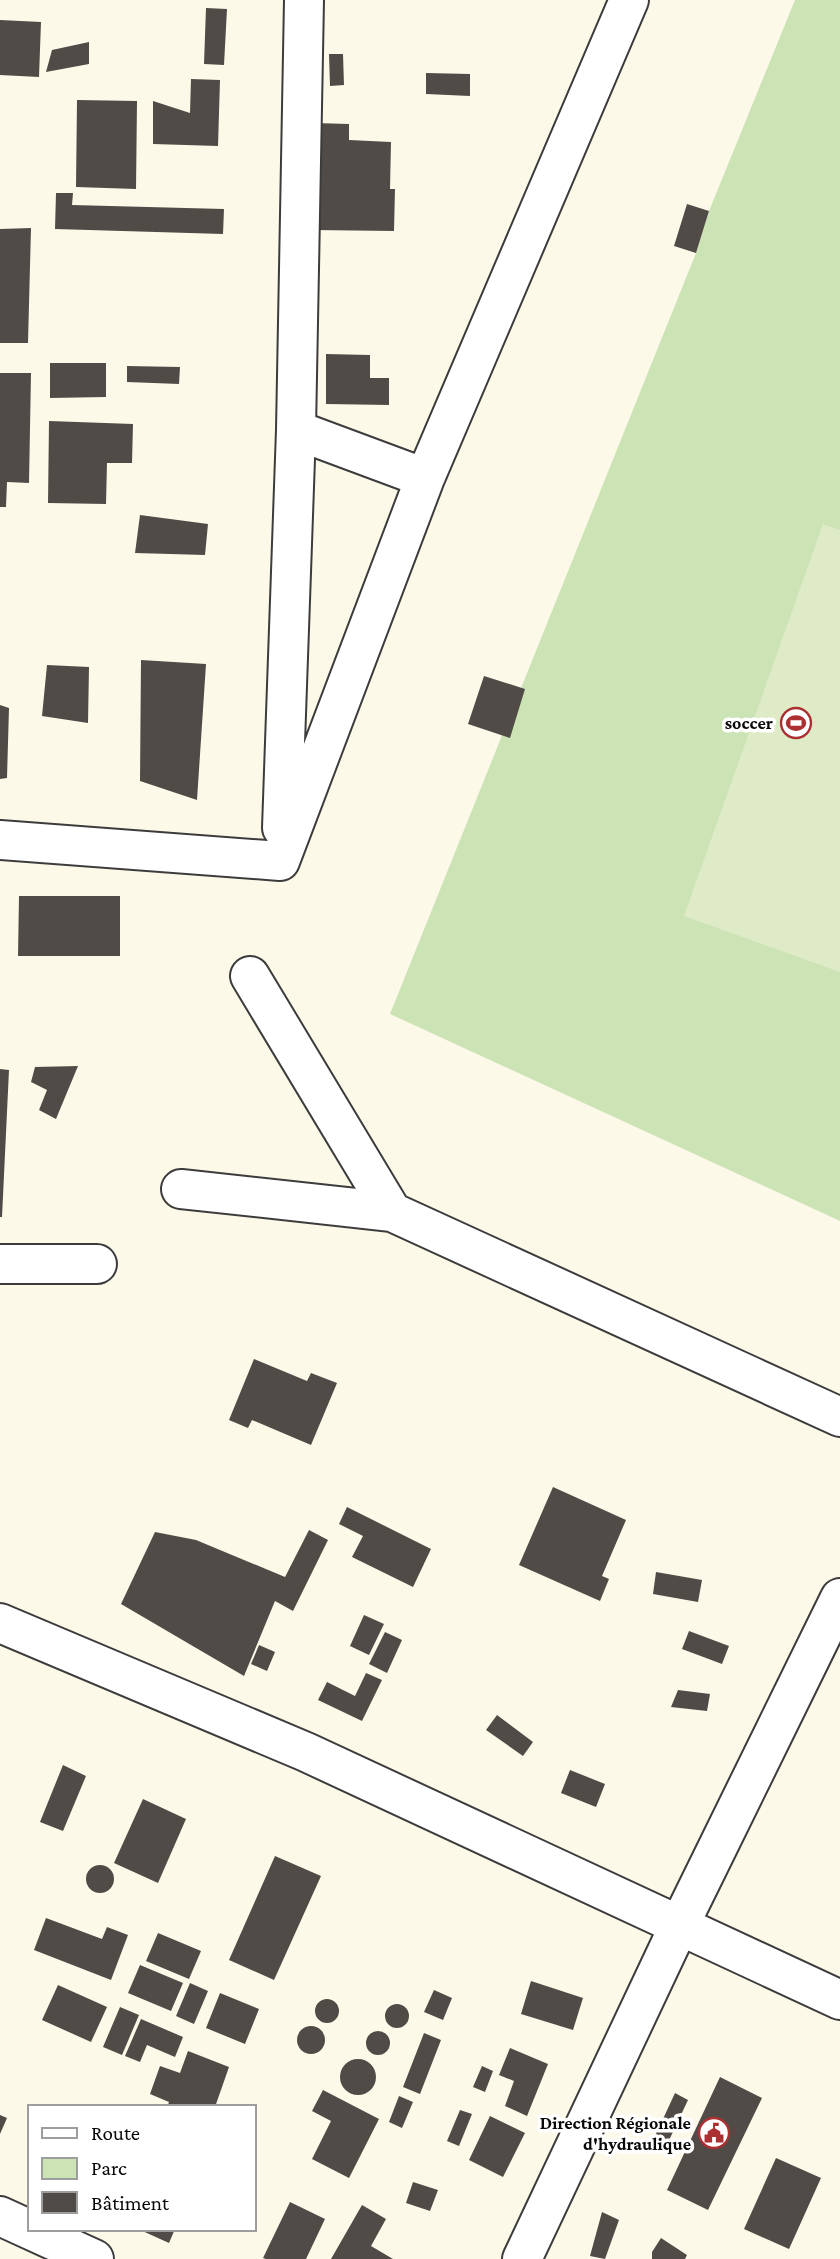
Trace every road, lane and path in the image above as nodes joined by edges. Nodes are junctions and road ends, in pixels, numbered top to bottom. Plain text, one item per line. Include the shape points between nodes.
1 (304, 0) edge
2 (629, 0) edge
3 (296, 430) junction
4 (425, 478) junction
5 (0, 840) edge
6 (280, 861) junction
7 (250, 976) dead end
8 (181, 1189) dead end
9 (392, 1212) junction
10 (0, 1264) edge
11 (97, 1264) dead end
12 (840, 1417) edge
13 (840, 1598) edge
14 (0, 1623) edge
15 (679, 1926) junction
16 (840, 2000) edge
17 (0, 2216) edge
18 (28, 2229) edge
19 (33, 2231) edge
20 (94, 2259) edge
21 (522, 2259) edge

1 - 3 street
2 - 4 street
3 - 4 street
3 - 6 street
4 - 6 street
5 - 6 street
7 - 9 street
8 - 9 street
9 - 12 street
10 - 11 street
13 - 15 street
14 - 15 street via 306,1752
15 - 16 street
15 - 21 street
17 - 18 street
19 - 20 street

